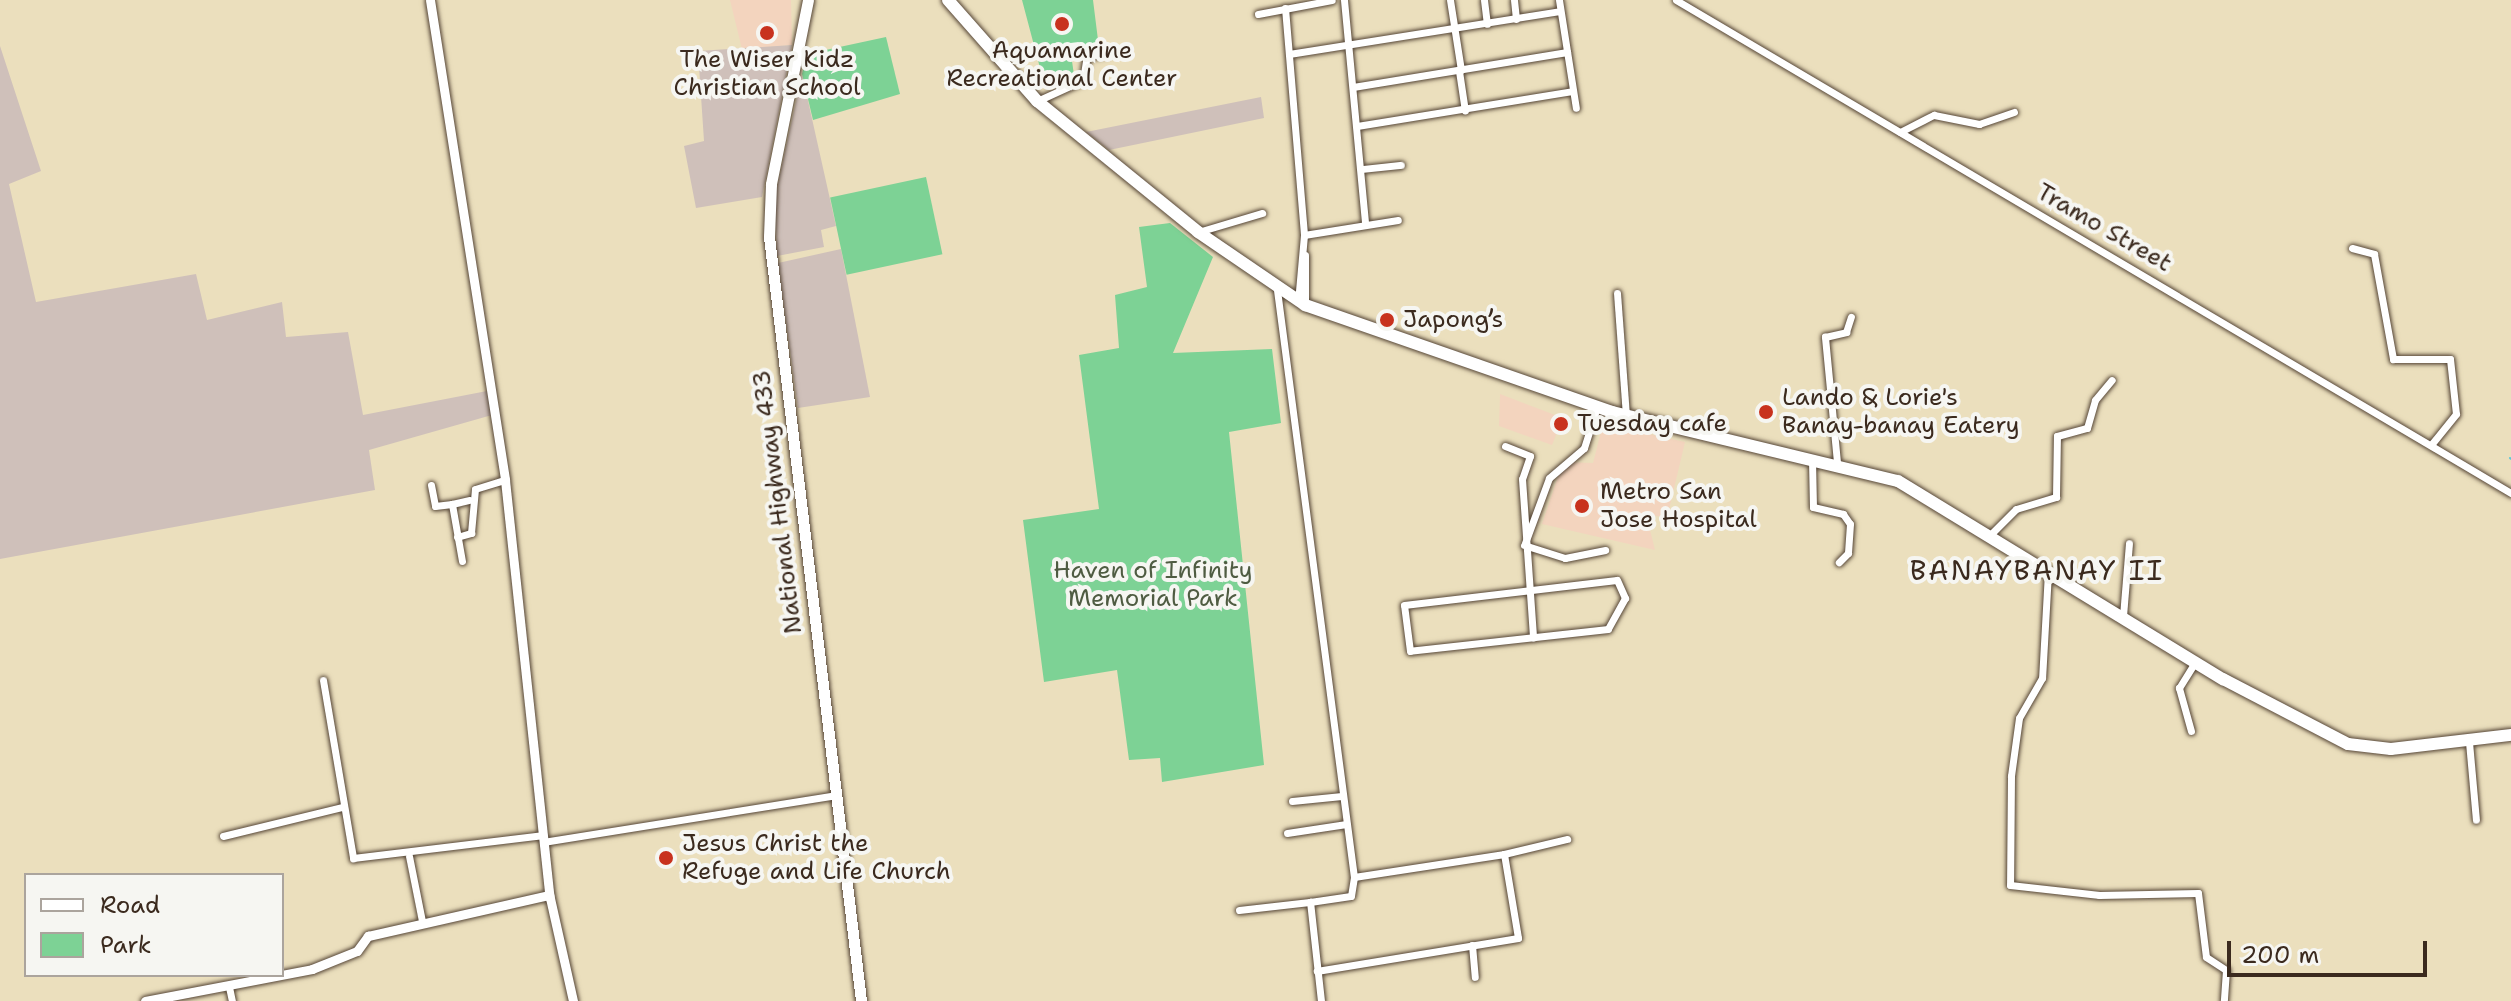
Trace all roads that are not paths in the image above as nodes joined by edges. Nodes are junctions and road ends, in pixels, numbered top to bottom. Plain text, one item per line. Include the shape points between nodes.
1 (430, 0) edge
2 (808, 0) edge
3 (948, 0) edge
4 (1332, 0) edge
5 (1344, 0) edge
6 (1450, 0) edge
7 (1484, 0) edge
8 (1514, 0) edge
9 (1559, 0) edge
10 (1676, 0) edge
11 (1285, 8) junction
12 (1560, 11) junction
13 (1258, 14) dead end
14 (1516, 19) junction
15 (1487, 24) junction
16 (1454, 29) junction
17 (1348, 47) junction
18 (1567, 52) junction
19 (1107, 53) dead end
20 (1289, 54) junction
21 (1460, 70) junction
22 (1353, 87) junction
23 (1572, 91) junction
24 (1037, 101) junction
25 (1576, 108) dead end
26 (1465, 111) junction
27 (2014, 112) dead end
28 (1357, 126) junction
29 (1900, 132) junction
30 (1401, 165) dead end
31 (1362, 169) junction
32 (1262, 213) dead end
33 (1398, 220) dead end
34 (1365, 223) junction
35 (1198, 232) junction
36 (1304, 235) junction
37 (2352, 248) dead end
38 (1277, 290) junction
39 (1617, 293) dead end
40 (1301, 303) junction
41 (1851, 317) dead end
42 (2112, 380) dead end
43 (1597, 407) junction
44 (1626, 416) junction
45 (2432, 444) junction
46 (1505, 446) dead end
47 (1812, 455) junction
48 (1837, 462) junction
49 (505, 480) junction
50 (431, 485) dead end
51 (2511, 493) edge
52 (470, 500) junction
53 (452, 504) junction
54 (1991, 534) junction
55 (457, 537) junction
56 (2129, 543) dead end
57 (1524, 545) junction
58 (1605, 550) dead end
59 (462, 561) dead end
60 (1839, 562) dead end
61 (2048, 570) junction
62 (1527, 589) junction
63 (2123, 616) junction
64 (1533, 638) junction
65 (2195, 662) junction
66 (323, 680) dead end
67 (2191, 731) dead end
68 (2511, 735) edge
69 (2469, 742) junction
70 (835, 795) junction
71 (1342, 796) junction
72 (1292, 801) dead end
73 (342, 807) junction
74 (2476, 820) dead end
75 (1346, 824) junction
76 (1287, 833) dead end
77 (223, 836) dead end
78 (542, 839) junction
79 (1567, 839) dead end
80 (1504, 854) junction
81 (409, 856) junction
82 (1354, 877) junction
83 (549, 895) junction
84 (1310, 902) junction
85 (1239, 910) dead end
86 (422, 921) junction
87 (1472, 945) junction
88 (1317, 971) junction
89 (284, 974) edge
90 (271, 977) edge
91 (1475, 977) dead end
92 (229, 987) junction
93 (145, 1001) edge
94 (232, 1001) edge
95 (573, 1001) edge
96 (861, 1001) edge
97 (1321, 1001) edge
98 (2224, 1001) edge

1 - 49 street
2 - 70 main road, National Highway 433 via 771,184 769,237
3 - 24 highway
4 - 11 street
5 - 17 street
6 - 16 street
7 - 15 street
8 - 14 street
9 - 12 street
10 - 29 street, Tramo Street
11 - 13 street
11 - 20 street
12 - 14 street
12 - 18 street
14 - 15 street
15 - 16 street
16 - 17 street
16 - 21 street
17 - 20 street
17 - 22 street
18 - 21 street
18 - 23 street
19 - 24 street via 1087,56 1083,80
20 - 36 street
21 - 22 street
21 - 26 street
22 - 28 street
23 - 25 street
23 - 26 street
24 - 35 highway
26 - 28 street
27 - 29 street via 1979,124 1934,115
28 - 31 street
29 - 45 street, Tramo Street
30 - 31 street
31 - 34 street
32 - 35 street
33 - 34 street
34 - 36 street
35 - 38 highway
36 - 40 street
37 - 45 street via 2374,254 2393,359 2450,359 2454,424
38 - 40 highway
38 - 71 street
39 - 44 street
40 - 43 highway
41 - 48 street via 1846,332 1825,337
42 - 54 street via 2095,400 2087,428 2057,436 2056,497 2016,509
43 - 44 highway
43 - 57 street via 1584,448 1549,478
44 - 47 highway
45 - 51 street, Tramo Street
46 - 57 street via 1530,456 1522,479
47 - 48 highway
47 - 60 street via 1813,507 1843,514 1850,524 1848,553
48 - 54 highway via 1898,481
49 - 52 street via 482,484
49 - 78 street
50 - 53 street via 435,506
52 - 53 street
52 - 55 street via 471,533
53 - 55 street
54 - 61 highway
55 - 59 street
56 - 63 street
57 - 58 street via 1565,558
57 - 62 street
61 - 63 highway
61 - 98 street via 2042,678 2019,718 2011,776 2010,885 2099,895 2198,893 2206,957 2226,970
62 - 64 street
62 - 64 street via 1617,580 1626,588 1611,628
62 - 64 street via 1404,605 1410,651
63 - 65 highway
65 - 67 street via 2179,688
65 - 69 highway via 2348,744 2391,749
66 - 73 street
68 - 69 highway
69 - 74 street
70 - 78 street
70 - 96 main road, National Highway 433
71 - 72 street
71 - 75 street
73 - 77 street
73 - 81 street via 353,858
75 - 76 street
75 - 82 street
78 - 81 street
78 - 83 street
79 - 80 street
80 - 82 street
80 - 87 street via 1518,938
81 - 86 street
82 - 84 street via 1351,896
83 - 86 street
83 - 95 street
84 - 85 street
84 - 88 street
86 - 89 street via 368,936 339,961
87 - 88 street
87 - 91 street
88 - 97 street
90 - 92 street
92 - 93 street
92 - 94 street

